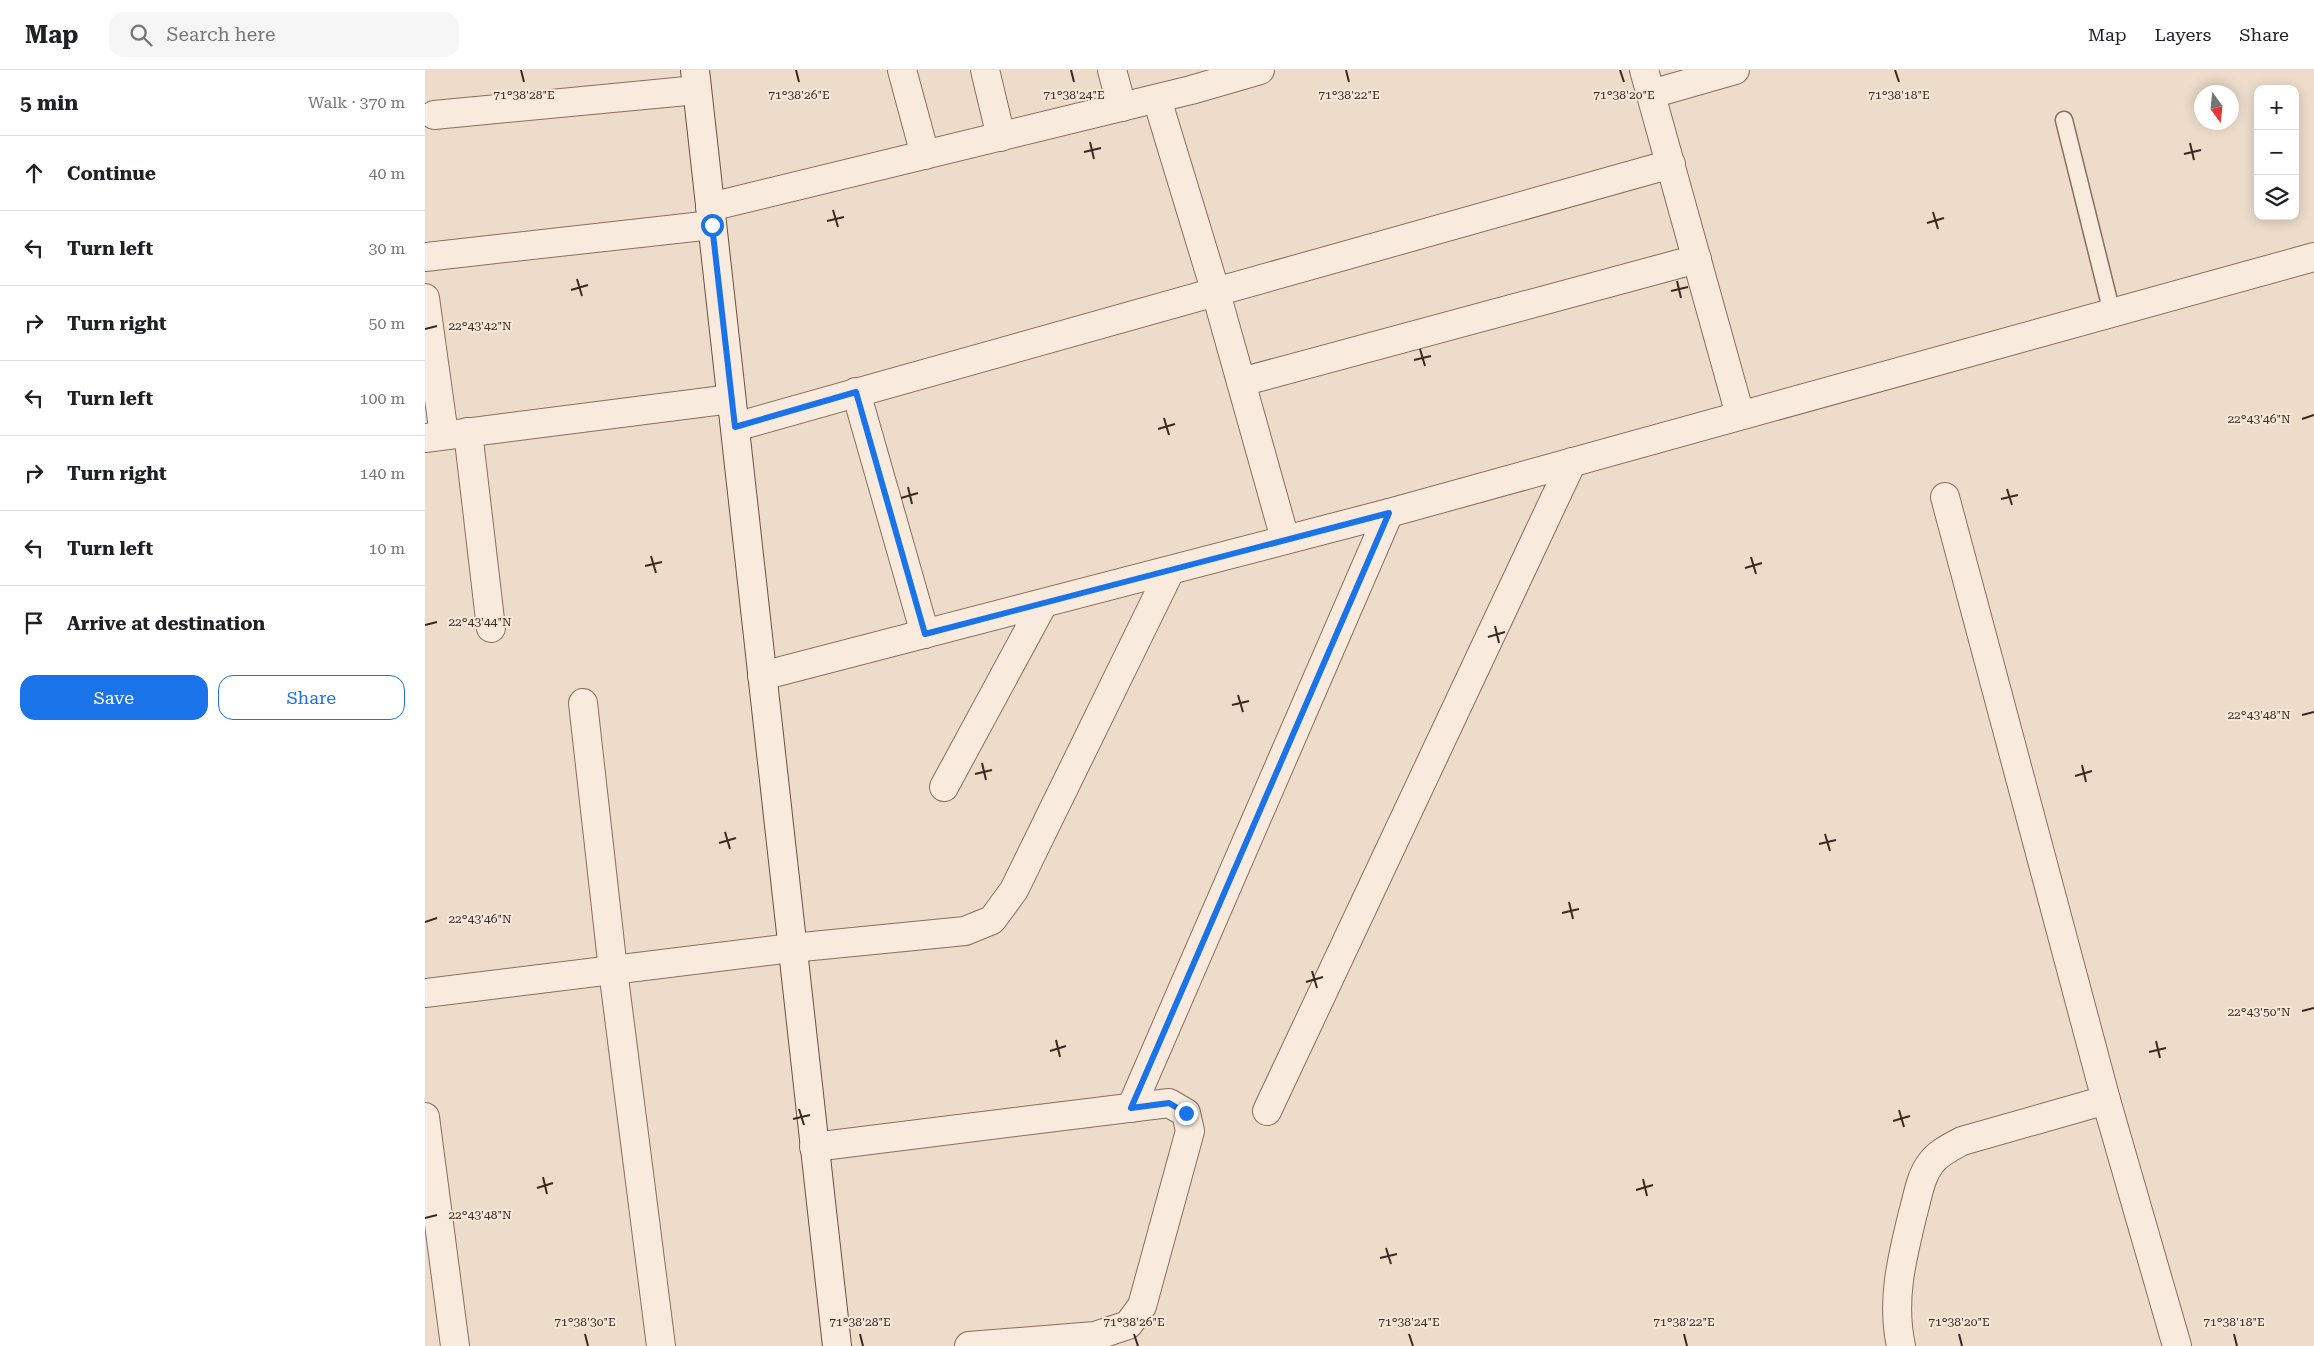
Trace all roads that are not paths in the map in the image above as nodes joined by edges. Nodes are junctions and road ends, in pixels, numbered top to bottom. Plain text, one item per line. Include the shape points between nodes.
1 (902, 70) edge
2 (985, 70) edge
3 (1112, 70) edge
4 (1260, 70) edge
5 (1735, 70) edge
6 (696, 80) edge
7 (1648, 82) edge
8 (1157, 98) junction
9 (1122, 107) junction
10 (434, 115) dead end
11 (2064, 120) dead end
12 (1001, 137) junction
13 (925, 155) junction
14 (1671, 164) junction
15 (711, 216) junction
16 (2314, 256) edge
17 (425, 257) edge
18 (1697, 260) junction
19 (1216, 293) junction
20 (425, 298) edge
21 (2112, 312) junction
22 (1241, 382) junction
23 (856, 392) junction
24 (731, 399) junction
25 (1740, 415) junction
26 (735, 427) junction
27 (446, 435) edge
28 (1573, 462) junction
29 (1945, 497) dead end
30 (1389, 513) junction
31 (1285, 539) junction
32 (1170, 571) junction
33 (1043, 604) junction
34 (491, 628) dead end
35 (925, 634) junction
36 (763, 676) junction
37 (583, 703) dead end
38 (944, 787) dead end
39 (792, 948) junction
40 (613, 970) junction
41 (425, 993) edge
42 (2106, 1100) junction
43 (1131, 1108) junction
44 (1267, 1111) dead end
45 (425, 1117) edge
46 (814, 1147) junction
47 (1093, 1341) edge
48 (455, 1346) edge
49 (661, 1346) edge
50 (837, 1346) edge
51 (969, 1346) edge
52 (1901, 1346) edge
53 (2177, 1346) edge

1 - 13 street
2 - 12 street
3 - 9 street
4 - 8 street
5 - 7 street
6 - 10 street
6 - 15 street
7 - 14 street
8 - 9 street
8 - 19 street
9 - 12 street
11 - 21 lane
12 - 13 street
13 - 15 street
14 - 18 street
14 - 19 street
15 - 17 street
15 - 24 street
16 - 21 street
18 - 22 street
18 - 25 street
19 - 22 street
19 - 23 street
20 - 27 street
21 - 25 street
22 - 31 street
23 - 26 street
23 - 35 street
24 - 26 street
24 - 27 street
25 - 28 street
26 - 36 street
27 - 34 street
28 - 30 street
28 - 44 street
29 - 42 street
30 - 31 street
30 - 43 street
31 - 32 street
32 - 33 street
32 - 39 street via 1014,890 992,920 965,931
33 - 35 street
33 - 38 street
35 - 36 street
36 - 39 street
37 - 40 street
39 - 40 street
39 - 46 street
40 - 41 street
40 - 49 street
42 - 52 street via 1962,1141 1932,1161 1922,1177 1899,1269 1896,1314
42 - 53 street
43 - 46 street
43 - 47 street via 1169,1103 1186,1113 1190,1131 1142,1306 1128,1324
45 - 48 street
46 - 50 street
47 - 51 street

